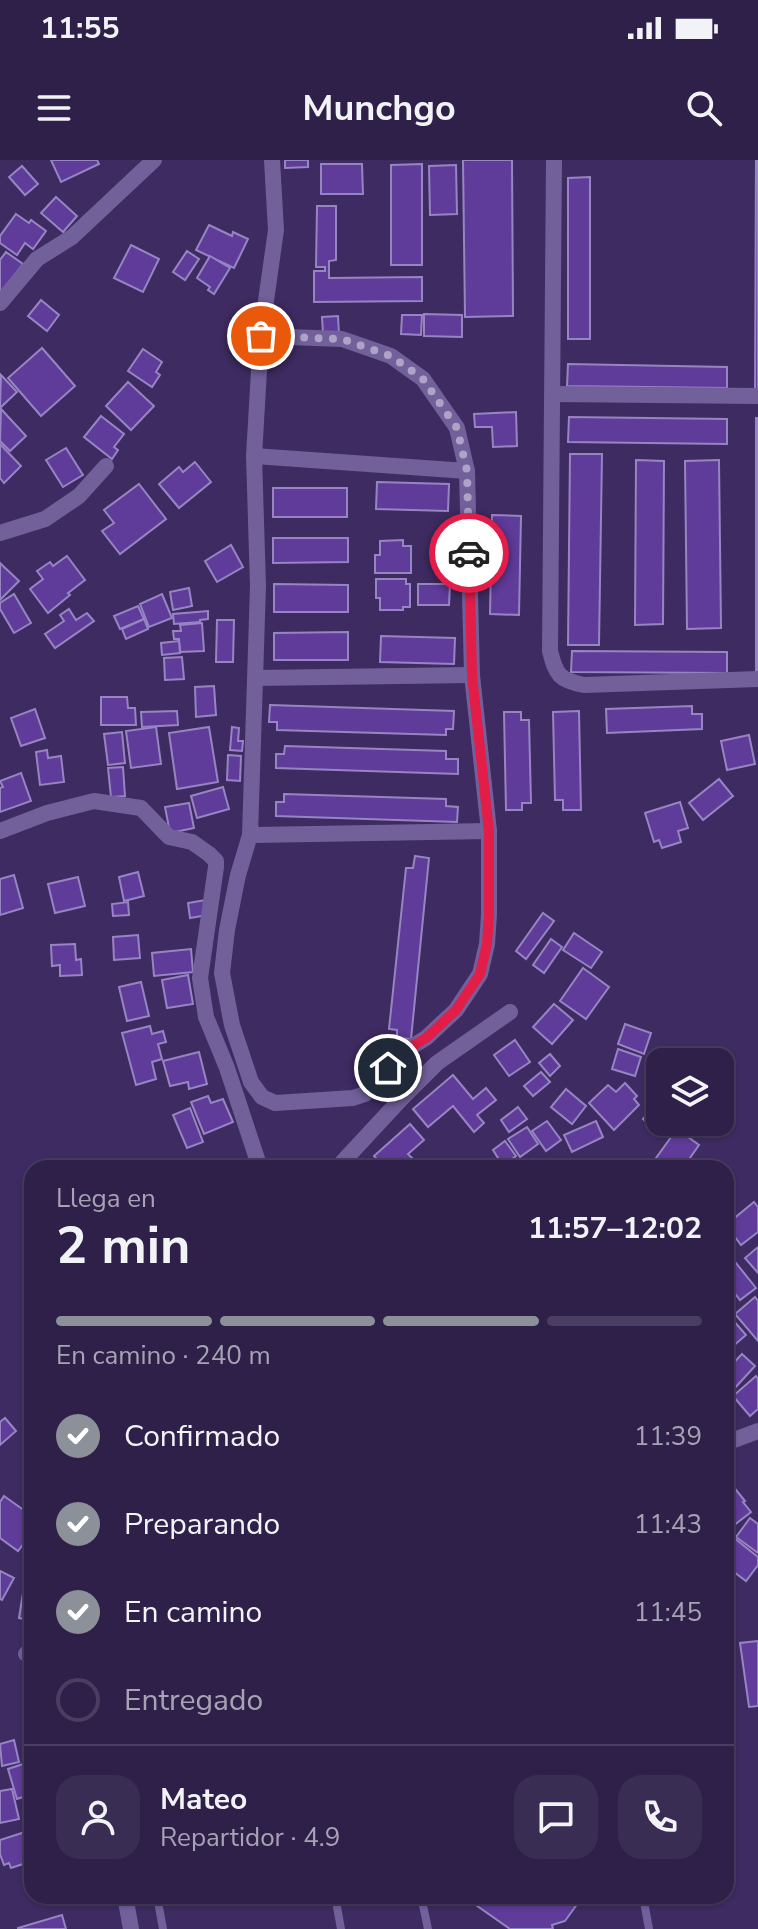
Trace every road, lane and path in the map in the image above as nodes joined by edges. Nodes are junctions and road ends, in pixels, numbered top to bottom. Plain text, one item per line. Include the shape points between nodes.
1 (154, 160) edge
2 (272, 160) edge
3 (554, 160) edge
4 (0, 303) edge
5 (261, 336) junction
6 (553, 394) junction
7 (758, 396) edge
8 (254, 456) junction
9 (106, 466) dead end
10 (467, 471) junction
11 (0, 533) edge
12 (472, 675) junction
13 (256, 678) junction
14 (758, 679) edge
15 (0, 831) edge
16 (489, 831) junction
17 (250, 835) junction
18 (510, 1012) dead end
19 (257, 1160) edge
20 (344, 1160) edge
21 (758, 1431) edge
22 (734, 1440) edge
23 (126, 1904) edge
24 (158, 1904) edge
25 (336, 1904) edge
26 (423, 1904) edge
27 (644, 1904) edge
28 (131, 1929) edge
29 (163, 1929) edge
30 (341, 1929) edge
31 (428, 1929) edge
32 (649, 1929) edge

1 - 4 street via 72,237 37,259
2 - 5 street via 276,230
3 - 6 street
5 - 8 street
5 - 10 street via 342,339 391,356 423,379 457,428
6 - 7 street
6 - 14 street via 550,651 555,672 584,685
8 - 10 street
8 - 13 street
9 - 11 street via 79,496 45,519
10 - 12 street
12 - 13 street
12 - 16 street
13 - 17 street
15 - 19 street via 94,801 141,808 169,837 192,842 213,857 216,867 200,978 206,1017
16 - 17 street
16 - 17 street via 487,944 480,974 456,1010 401,1053 365,1094 275,1103 262,1097 251,1082 222,973
18 - 20 street via 437,1063
21 - 22 street
23 - 28 street
24 - 29 lane
25 - 30 lane
26 - 31 lane
27 - 32 lane

